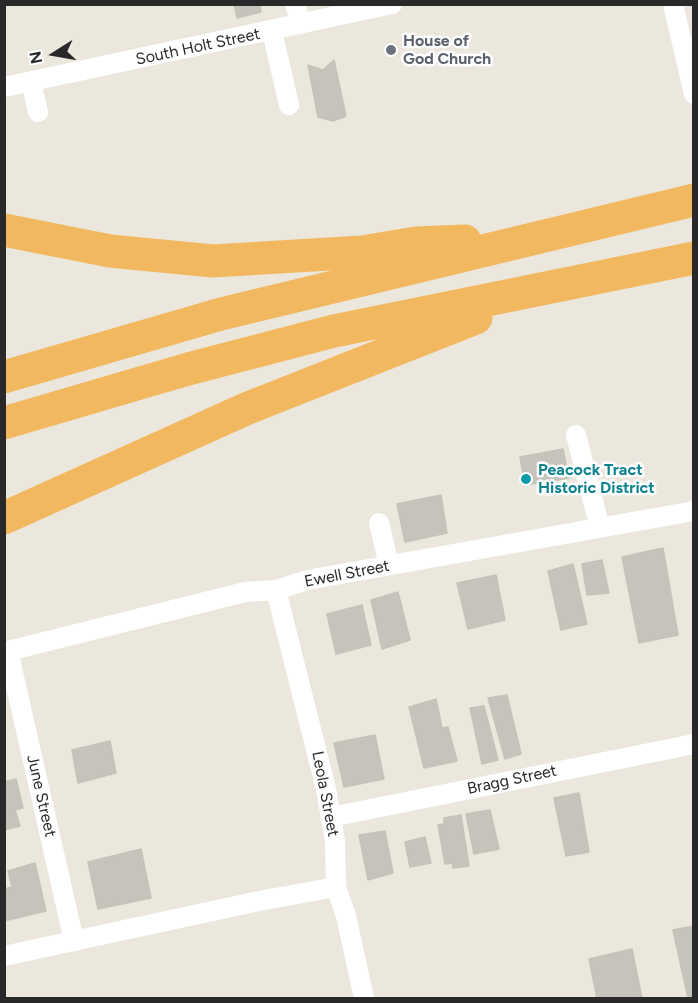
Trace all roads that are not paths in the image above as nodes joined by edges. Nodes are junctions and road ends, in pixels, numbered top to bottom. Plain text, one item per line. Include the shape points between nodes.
1 (295, 4) edge
2 (392, 4) edge
3 (673, 4) edge
4 (301, 24) junction
5 (272, 31) junction
6 (31, 82) junction
7 (4, 87) edge
8 (693, 94) edge
9 (289, 105) dead end
10 (38, 112) dead end
11 (693, 200) edge
12 (4, 230) edge
13 (536, 240) junction
14 (693, 258) edge
15 (558, 286) junction
16 (4, 377) edge
17 (4, 423) edge
18 (576, 435) dead end
19 (693, 511) edge
20 (4, 518) edge
21 (379, 523) dead end
22 (600, 528) junction
23 (389, 565) junction
24 (276, 590) junction
25 (6, 652) edge
26 (693, 744) edge
27 (331, 817) junction
28 (336, 887) junction
29 (74, 941) junction
30 (4, 956) edge
31 (364, 999) edge

1 - 4 street
2 - 4 street, South Holt Street
3 - 8 street
4 - 5 street, South Holt Street
5 - 6 street, South Holt Street
5 - 9 street
6 - 7 street, South Holt Street
6 - 10 street
11 - 13 highway
12 - 13 highway via 110,251 213,261 362,252 416,243
13 - 16 highway via 220,314
14 - 15 highway
15 - 17 highway via 334,331
15 - 20 highway via 248,408
18 - 22 street
19 - 22 street, Ewell Street
21 - 23 street
22 - 23 street, Ewell Street
23 - 24 street, Ewell Street via 307,580
24 - 25 street, Ewell Street via 245,592
24 - 27 street, Leola Street
25 - 29 street, June Street
26 - 27 street, Bragg Street
27 - 28 street, Leola Street
28 - 29 street
28 - 31 street, Leola Street
29 - 30 street

